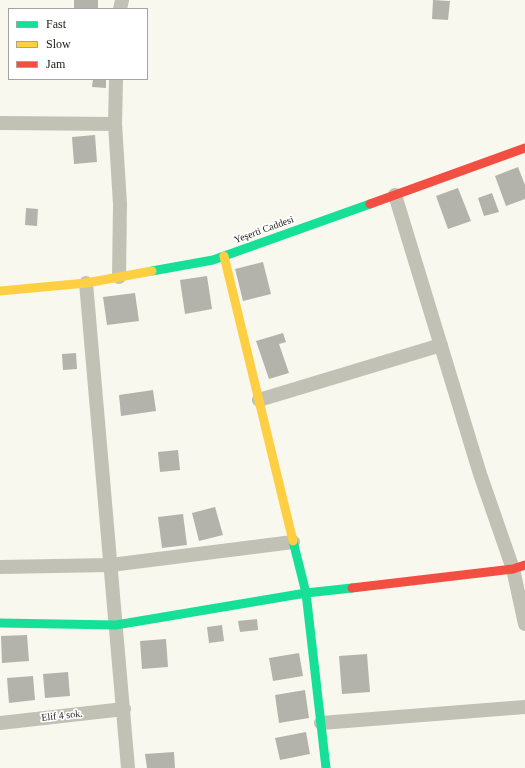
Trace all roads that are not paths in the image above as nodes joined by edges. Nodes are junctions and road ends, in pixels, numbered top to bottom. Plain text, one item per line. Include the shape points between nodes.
1 (116, 80) edge
2 (0, 123) edge
3 (115, 124) junction
4 (525, 148) edge
5 (395, 195) junction
6 (224, 256) junction
7 (119, 277) junction
8 (86, 283) junction
9 (0, 291) edge
10 (441, 345) junction
11 (259, 400) junction
12 (293, 542) junction
13 (111, 565) junction
14 (0, 567) edge
15 (519, 567) edge
16 (306, 593) junction
17 (0, 623) edge
18 (525, 624) edge
19 (116, 625) junction
20 (525, 708) edge
21 (124, 709) junction
22 (0, 722) edge
23 (321, 723) junction
24 (128, 768) edge
25 (326, 768) edge

1 - 3 street
2 - 3 street
3 - 7 street via 120,204
4 - 5 street, Yeşerti Caddesi
5 - 6 street, Yeşerti Caddesi
5 - 10 street
6 - 7 street, Yeşerti Caddesi
6 - 11 street
7 - 8 street, Yeşerti Caddesi
8 - 9 street, Yeşerti Caddesi
8 - 13 street
10 - 11 street
10 - 15 street via 480,474
11 - 12 street
12 - 13 street
12 - 16 street
13 - 14 street
13 - 19 street
15 - 16 street
15 - 18 street
16 - 19 street
16 - 23 street
17 - 19 street
19 - 21 street
20 - 23 street
21 - 22 street, Elif 4 sok.
21 - 24 street
23 - 25 street

